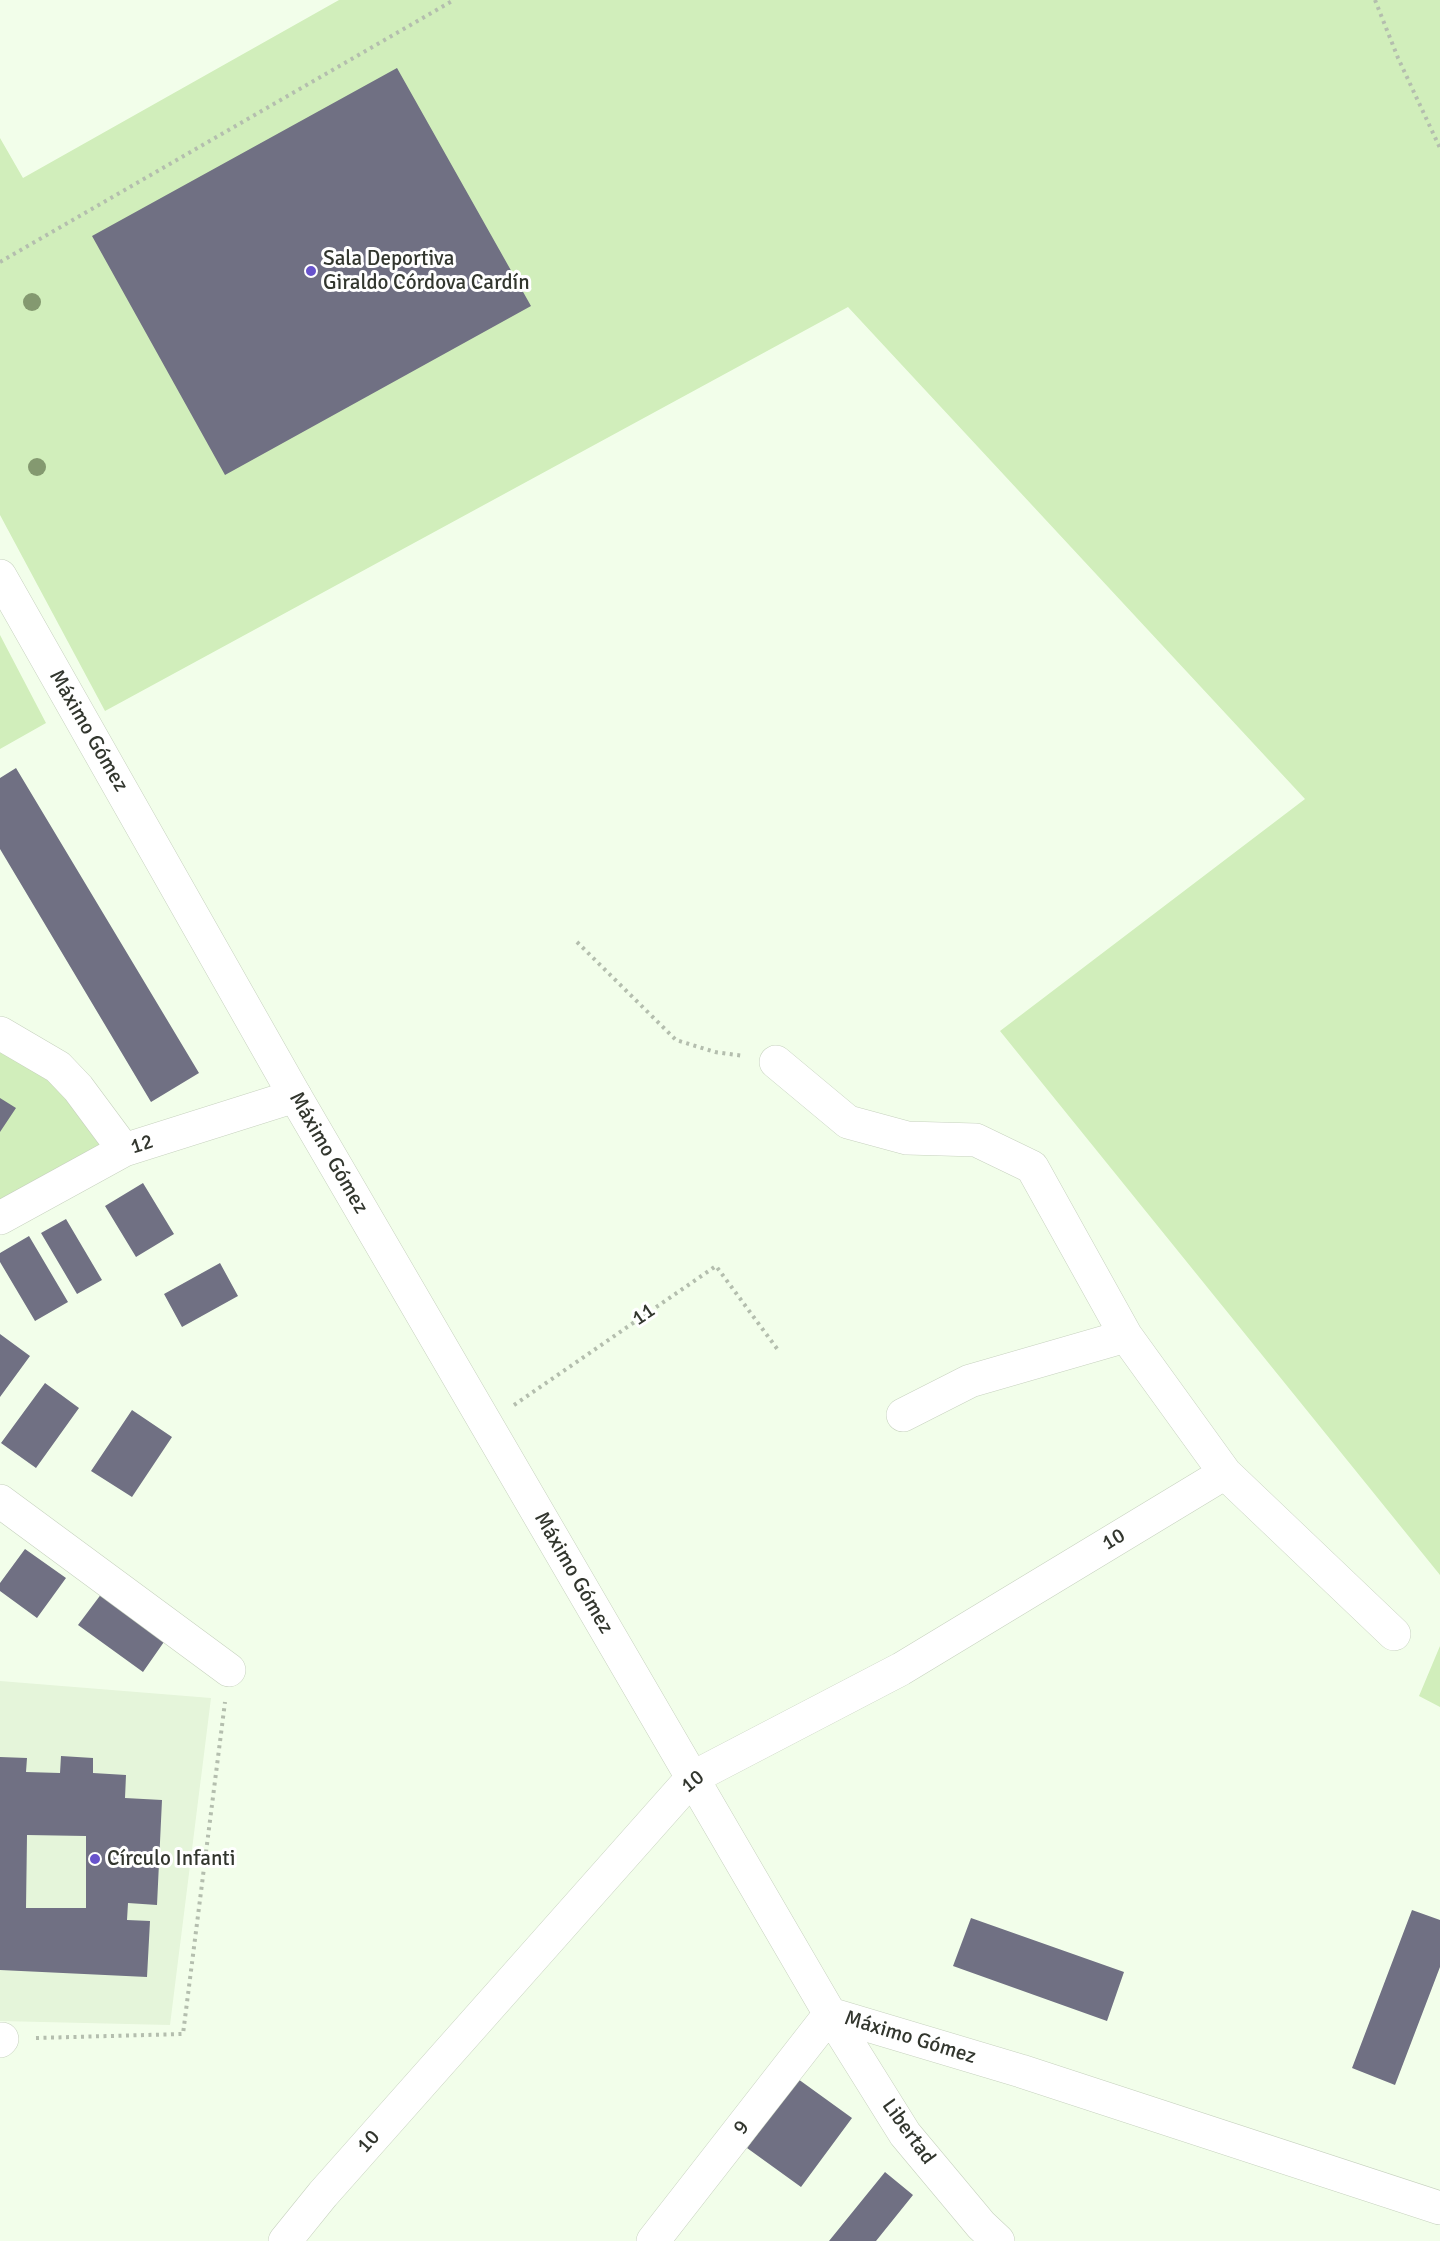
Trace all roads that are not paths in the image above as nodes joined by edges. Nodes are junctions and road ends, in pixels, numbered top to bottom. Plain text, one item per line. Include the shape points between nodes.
1 (0, 576) edge
2 (0, 1033) edge
3 (776, 1062) road end
4 (295, 1096) junction
5 (124, 1150) junction
6 (0, 1218) edge
7 (1126, 1336) junction
8 (903, 1415) dead end
9 (1225, 1473) junction
10 (0, 1501) edge
11 (1394, 1634) dead end
12 (229, 1670) road end
13 (692, 1778) junction
14 (830, 2014) junction
15 (1440, 2208) edge
16 (285, 2241) edge
17 (654, 2241) edge
18 (998, 2241) edge

1 - 4 street, Máximo Gómez
2 - 5 street via 58,1067
3 - 7 street via 848,1122 907,1138 976,1140 1032,1167
4 - 5 street, 12
4 - 13 street, Máximo Gómez
5 - 6 street, 12
7 - 8 street via 970,1382
7 - 9 street
9 - 11 street
9 - 13 street, 10 via 901,1669
10 - 12 street
13 - 14 street, Máximo Gómez
13 - 16 street, 10
14 - 15 street, Máximo Gómez via 1032,2074
14 - 17 street, 9
14 - 18 street, Libertad via 905,2134

